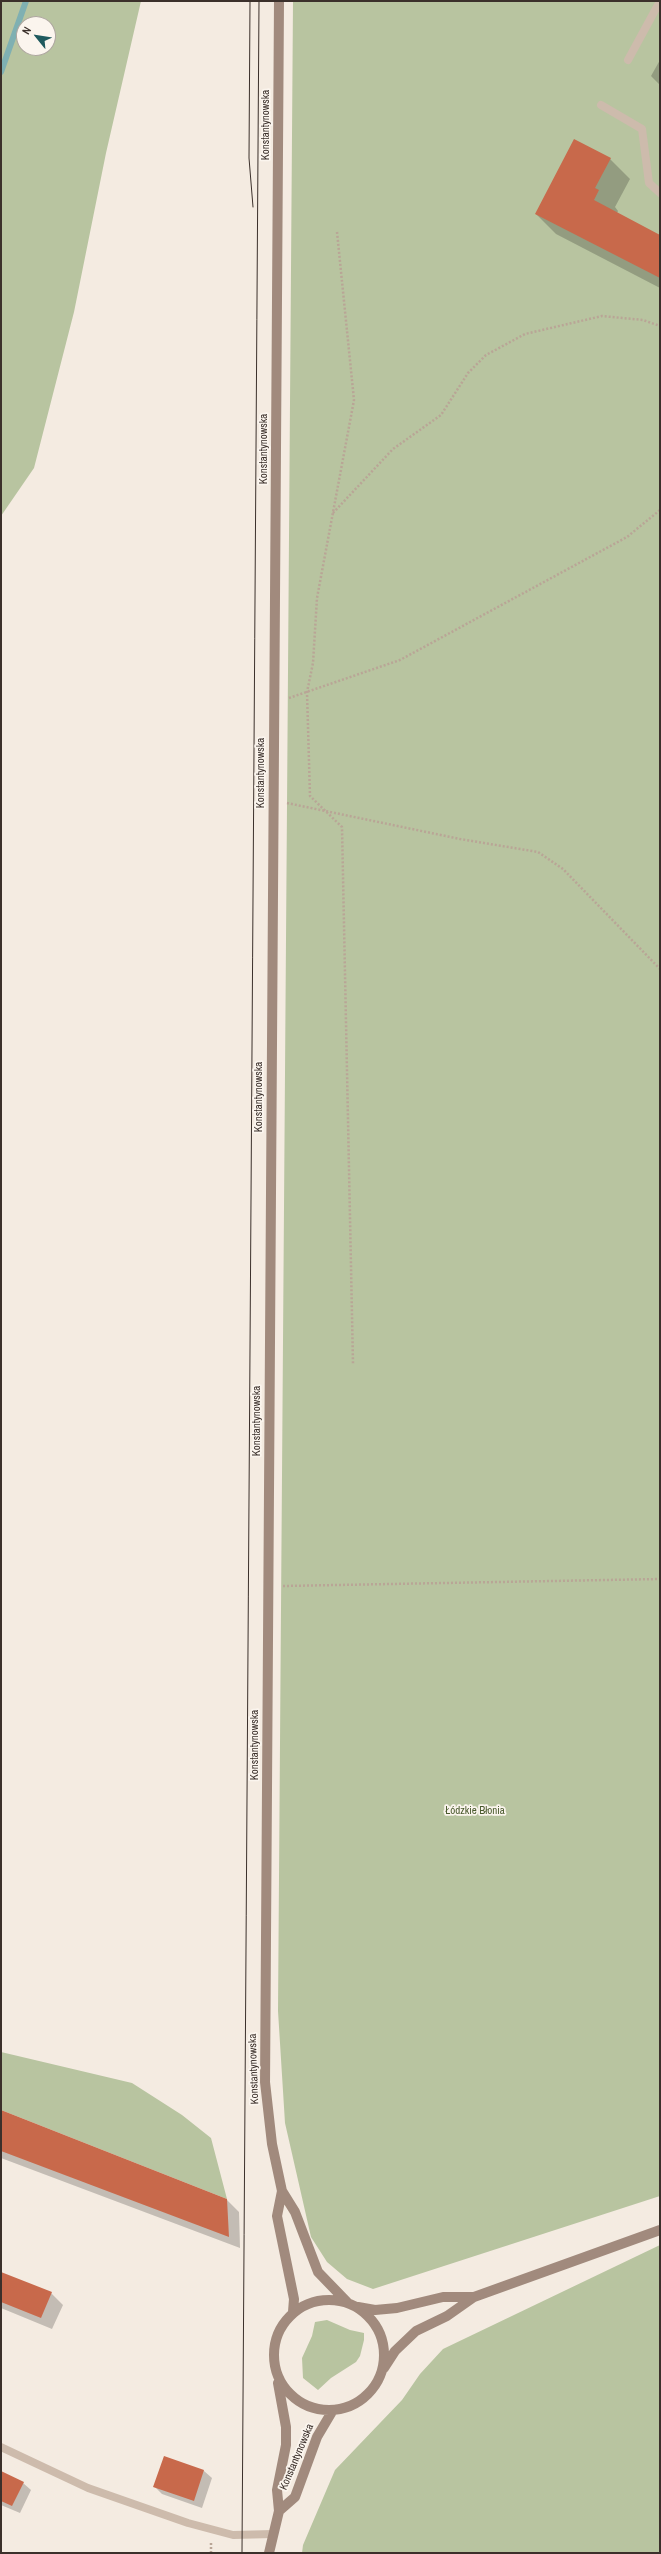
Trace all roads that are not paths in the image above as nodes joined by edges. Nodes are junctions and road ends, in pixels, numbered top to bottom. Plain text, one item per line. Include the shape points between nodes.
1 (279, 1) edge
2 (656, 4) edge
3 (628, 60) dead end
4 (600, 105) dead end
5 (660, 193) edge
6 (282, 2191) junction
7 (660, 2230) edge
8 (474, 2297) junction
9 (352, 2304) junction
10 (293, 2312) junction
11 (276, 2373) junction
12 (380, 2375) junction
13 (333, 2410) junction
14 (1, 2448) edge
15 (279, 2511) junction
16 (273, 2534) junction
17 (269, 2553) edge

1 - 6 main road, Konstantynowska via 265,2082 271,2137
2 - 3 lane
4 - 5 lane via 642,129 649,183
6 - 9 main road, Konstantynowska via 294,2212 318,2272
6 - 10 main road, Konstantynowska via 277,2216 294,2299
7 - 8 main road
8 - 9 main road via 443,2297 375,2310
8 - 12 main road via 412,2334 395,2351
9 - 10 main road via 319,2300
9 - 12 main road via 370,2318 381,2337 384,2358
10 - 11 main road via 276,2336 273,2354
11 - 13 main road via 285,2390 300,2402 316,2409
11 - 15 main road, Konstantynowska via 286,2427 283,2466 276,2490
12 - 13 main road via 365,2397 350,2406
13 - 15 main road, Konstantynowska via 317,2437 295,2497
14 - 16 lane via 93,2490 188,2523 233,2535
15 - 16 main road, Konstantynowska
16 - 17 main road, Konstantynowska

